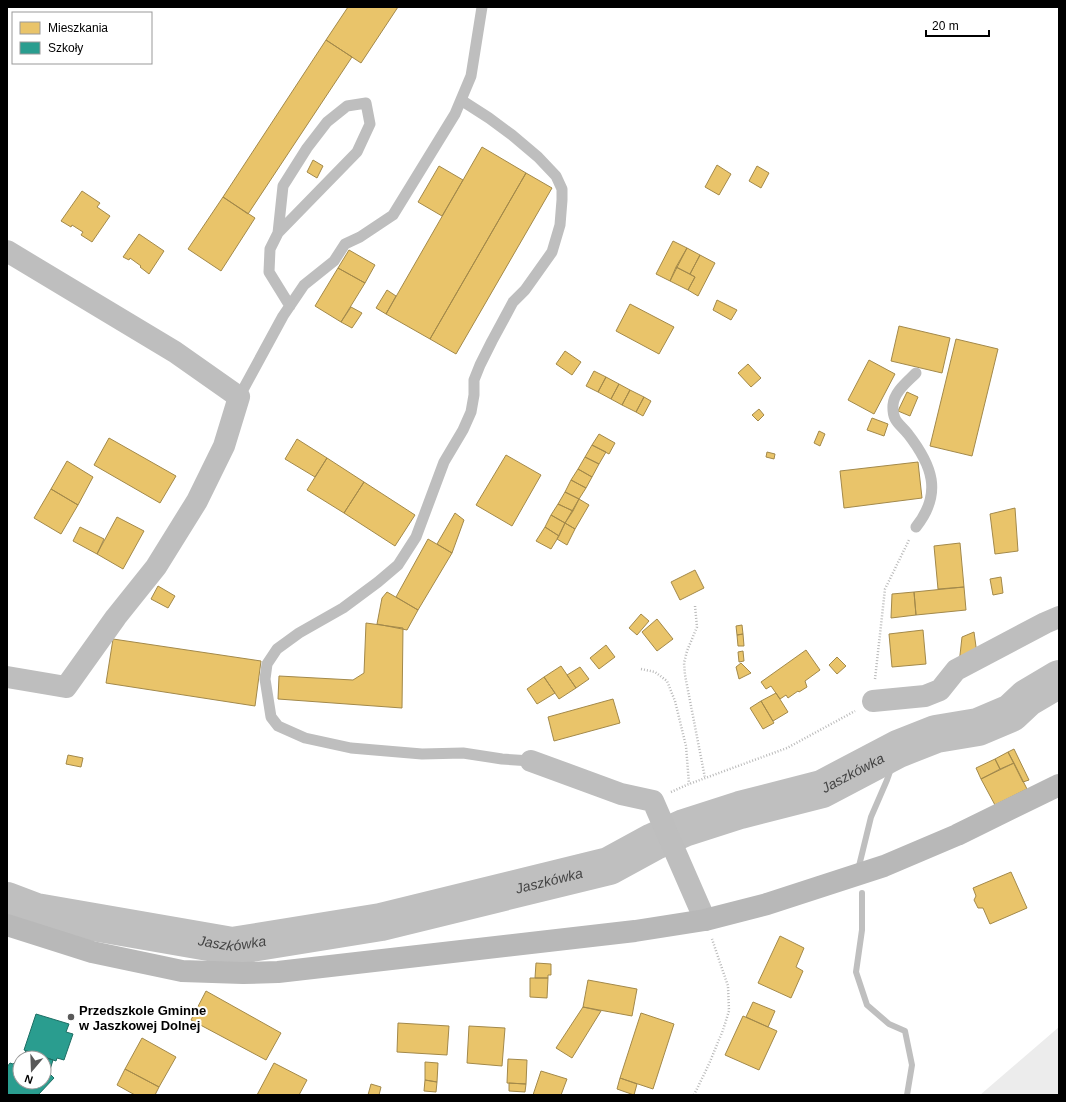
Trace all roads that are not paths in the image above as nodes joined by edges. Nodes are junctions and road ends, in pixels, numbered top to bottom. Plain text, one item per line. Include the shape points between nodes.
1 (482, 7) edge
2 (461, 100) junction
3 (278, 233) junction
4 (7, 251) edge
5 (290, 306) junction
6 (916, 373) dead end
7 (239, 397) junction
8 (916, 527) road end
9 (1059, 617) edge
10 (7, 677) edge
11 (873, 701) road end
12 (531, 761) joint
13 (1059, 785) edge
14 (705, 920) junction
15 (7, 926) edge

1 - 2 lane via 471,76
2 - 5 lane via 393,215 345,244 334,261 304,285
2 - 12 lane via 512,136 556,176 562,189 562,200 560,225 552,252 525,290 513,302 486,353 474,380 471,412 444,462 416,537 398,565 343,608 277,649 268,664 265,679 271,717 278,726 305,738 351,748 422,754 463,753
3 - 3 lane via 357,152 370,124 366,103 347,106 326,122 307,148 283,186
3 - 5 lane via 270,249 269,272
4 - 7 street via 174,352
5 - 7 lane
6 - 8 lane via 898,391 893,404 895,420 921,453 930,473 933,488 929,507
7 - 10 street via 224,446 197,501 156,567 66,687
9 - 11 street via 956,670 940,690 925,696
12 - 14 street via 656,808
13 - 14 street via 957,835 884,866 767,904
14 - 15 street via 635,931 278,972 243,973 182,971 136,962 92,952

